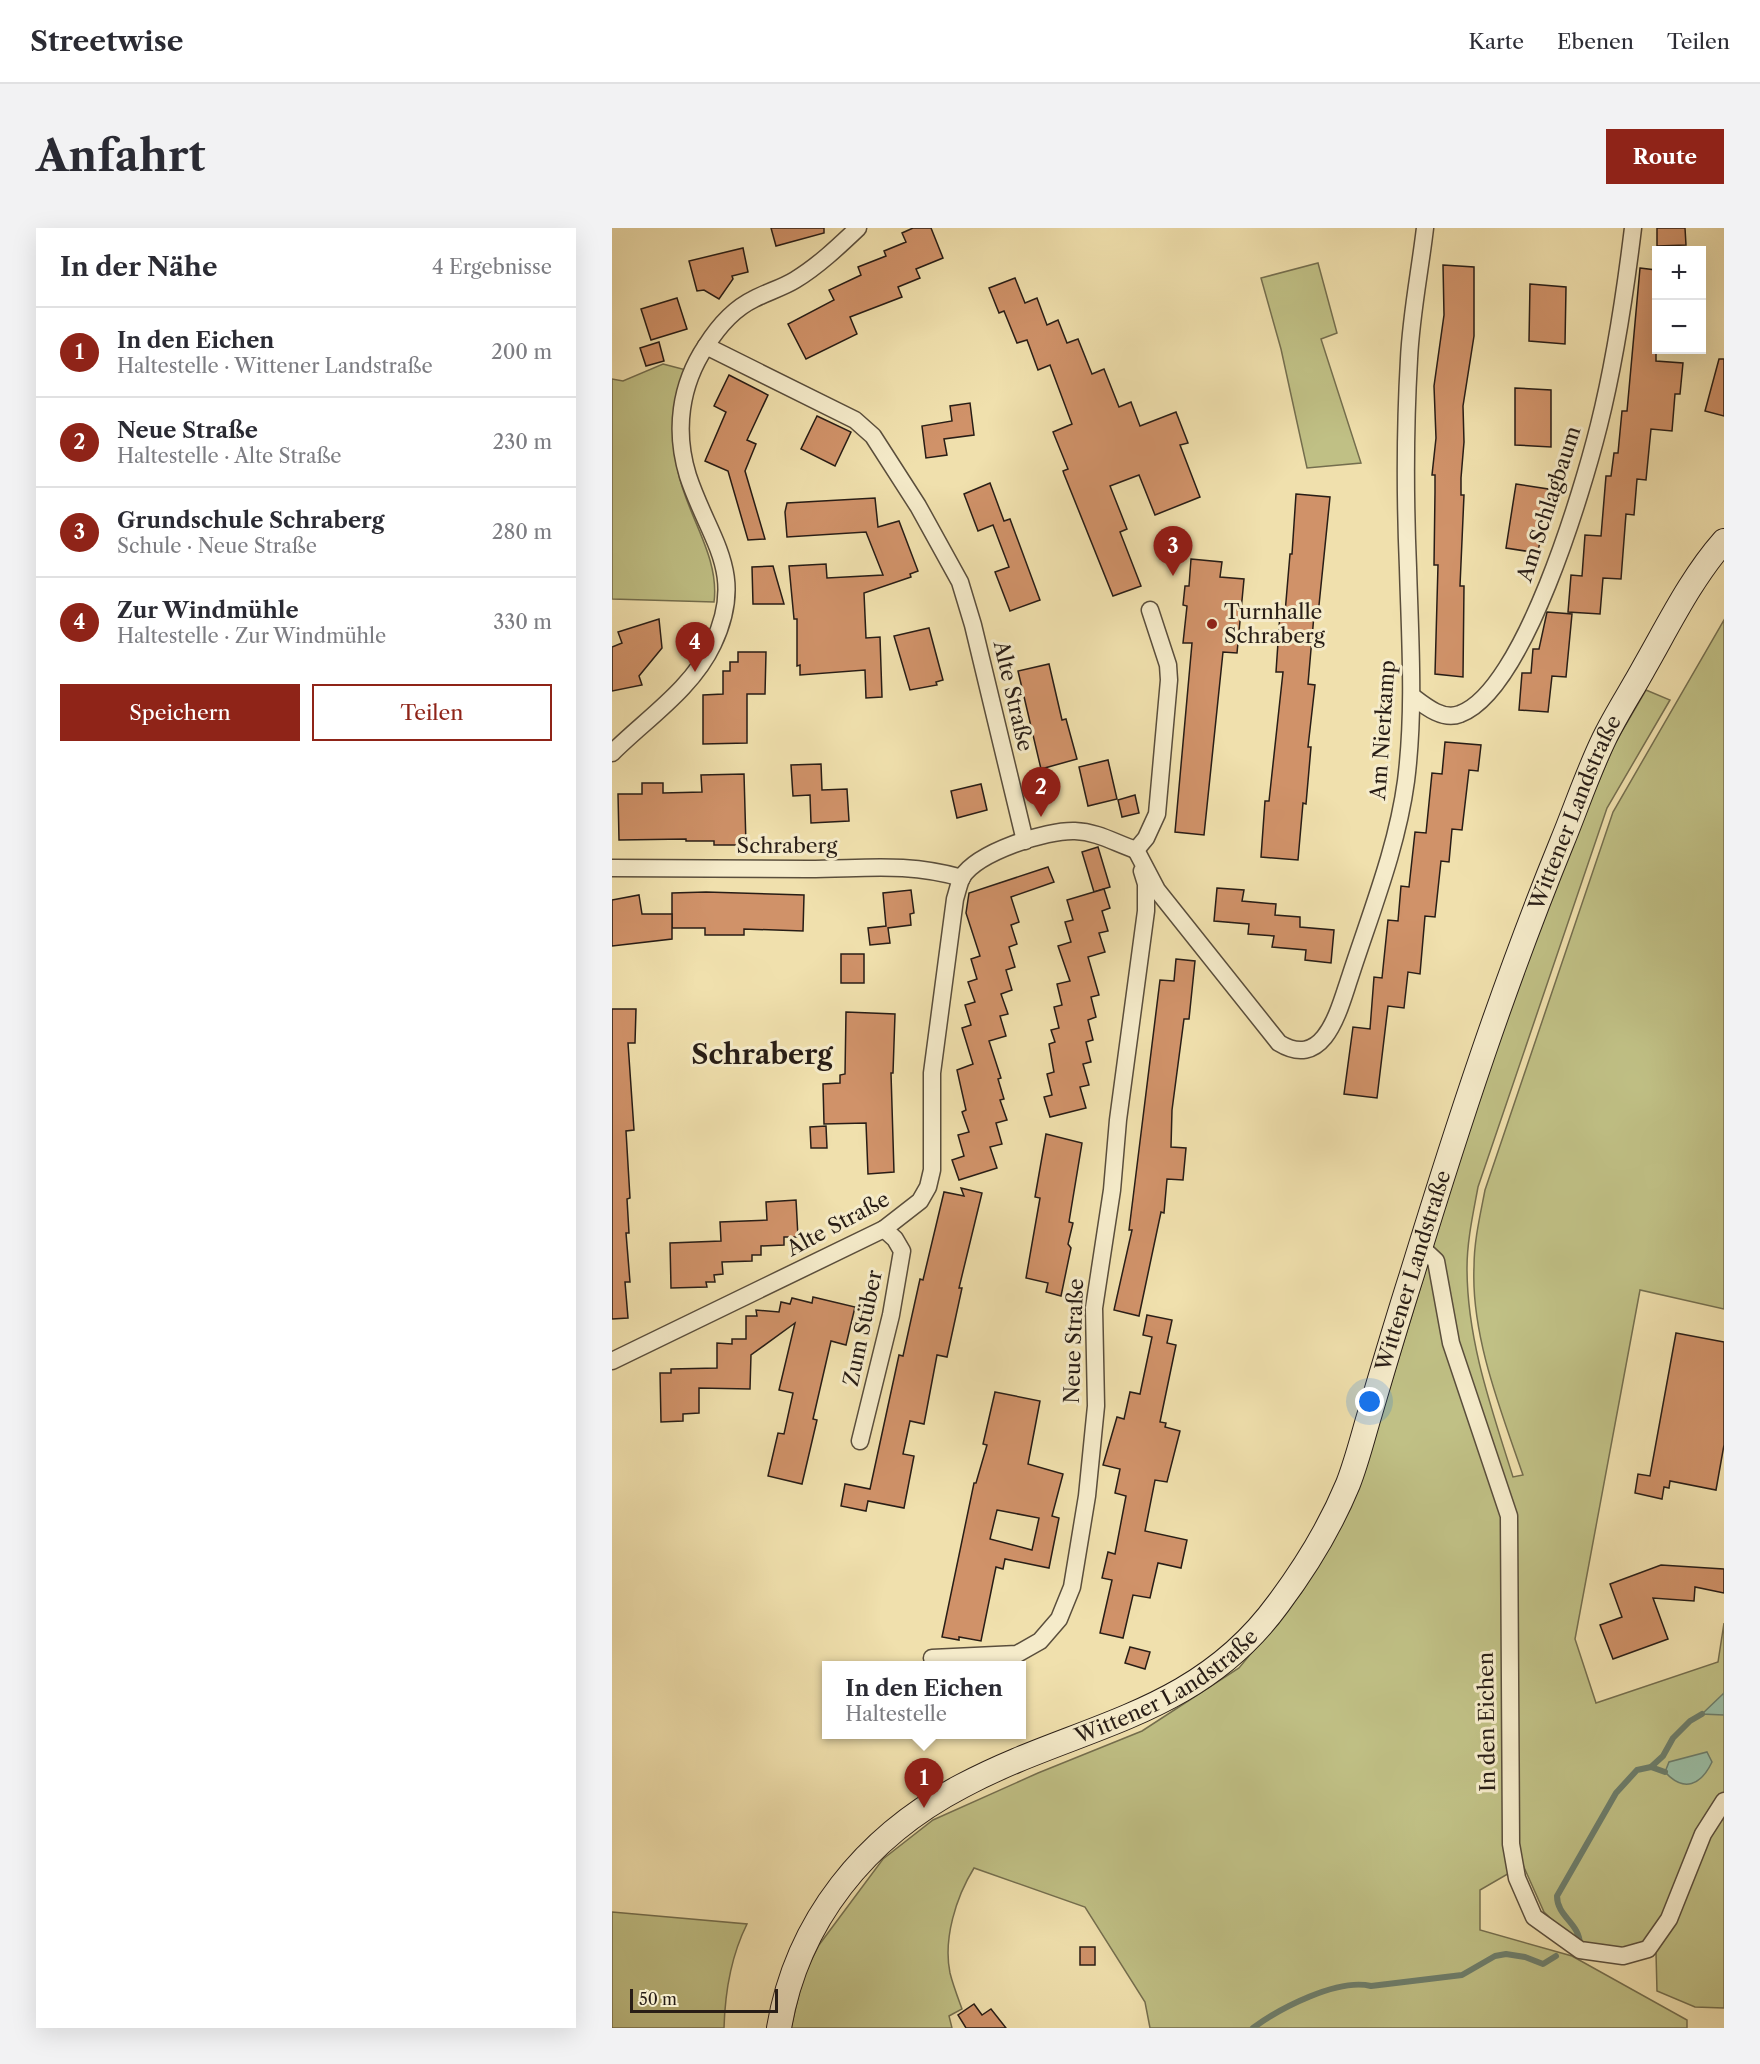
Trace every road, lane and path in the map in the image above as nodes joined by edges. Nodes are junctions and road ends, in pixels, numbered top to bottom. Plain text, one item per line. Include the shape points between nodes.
1 (858, 228) edge
2 (1425, 228) edge
3 (1633, 228) edge
4 (706, 346) junction
5 (1724, 541) edge
6 (1150, 610) dead end
7 (1412, 696) junction
8 (612, 753) edge
9 (1025, 841) junction
10 (1136, 850) junction
11 (612, 868) edge
12 (962, 878) junction
13 (884, 1230) junction
14 (1420, 1246) junction
15 (612, 1361) edge
16 (860, 1441) dead end
17 (932, 1659) dead end
18 (1724, 1801) edge
19 (778, 2028) edge

1 - 4 street via 794,280 730,315
2 - 7 street, Am Nierkamp via 1409,357 1406,510
3 - 7 street, Am Schlagbaum via 1599,425 1550,577 1522,642 1482,702 1458,716 1431,712
4 - 8 street via 686,384 681,436 689,477 724,564 726,595 722,621 705,660 687,684
4 - 9 street, Alte Straße via 855,420 873,436 960,582
5 - 14 main road, Wittener Landstraße via 1670,622 1604,739 1466,1095
6 - 10 street via 1168,664 1169,680 1157,814
7 - 10 street, Am Nierkamp via 1406,780 1394,846 1335,1018 1325,1038 1311,1049 1292,1051 1279,1043 1157,890
9 - 10 street via 1053,832 1076,831 1118,840
9 - 12 street via 987,857
10 - 17 street, Neue Straße via 1146,884 1146,911 1094,1308 1096,1406 1072,1587 1059,1619 1040,1641 1017,1654
11 - 12 street, Schraberg via 897,867 929,868
12 - 13 street, Alte Straße via 955,899 932,1073 933,1170 920,1201
13 - 15 street, Alte Straße
13 - 16 street, Zum Stüber via 902,1251
14 - 18 street, In den Eichen via 1436,1261 1451,1343 1509,1516 1511,1844 1517,1878 1534,1917 1580,1950 1623,1956 1648,1948 1669,1919 1703,1834
14 - 19 main road, Wittener Landstraße via 1348,1484 1309,1557 1276,1607 1235,1652 1193,1685 1128,1718 962,1785 896,1830 844,1881 802,1945

